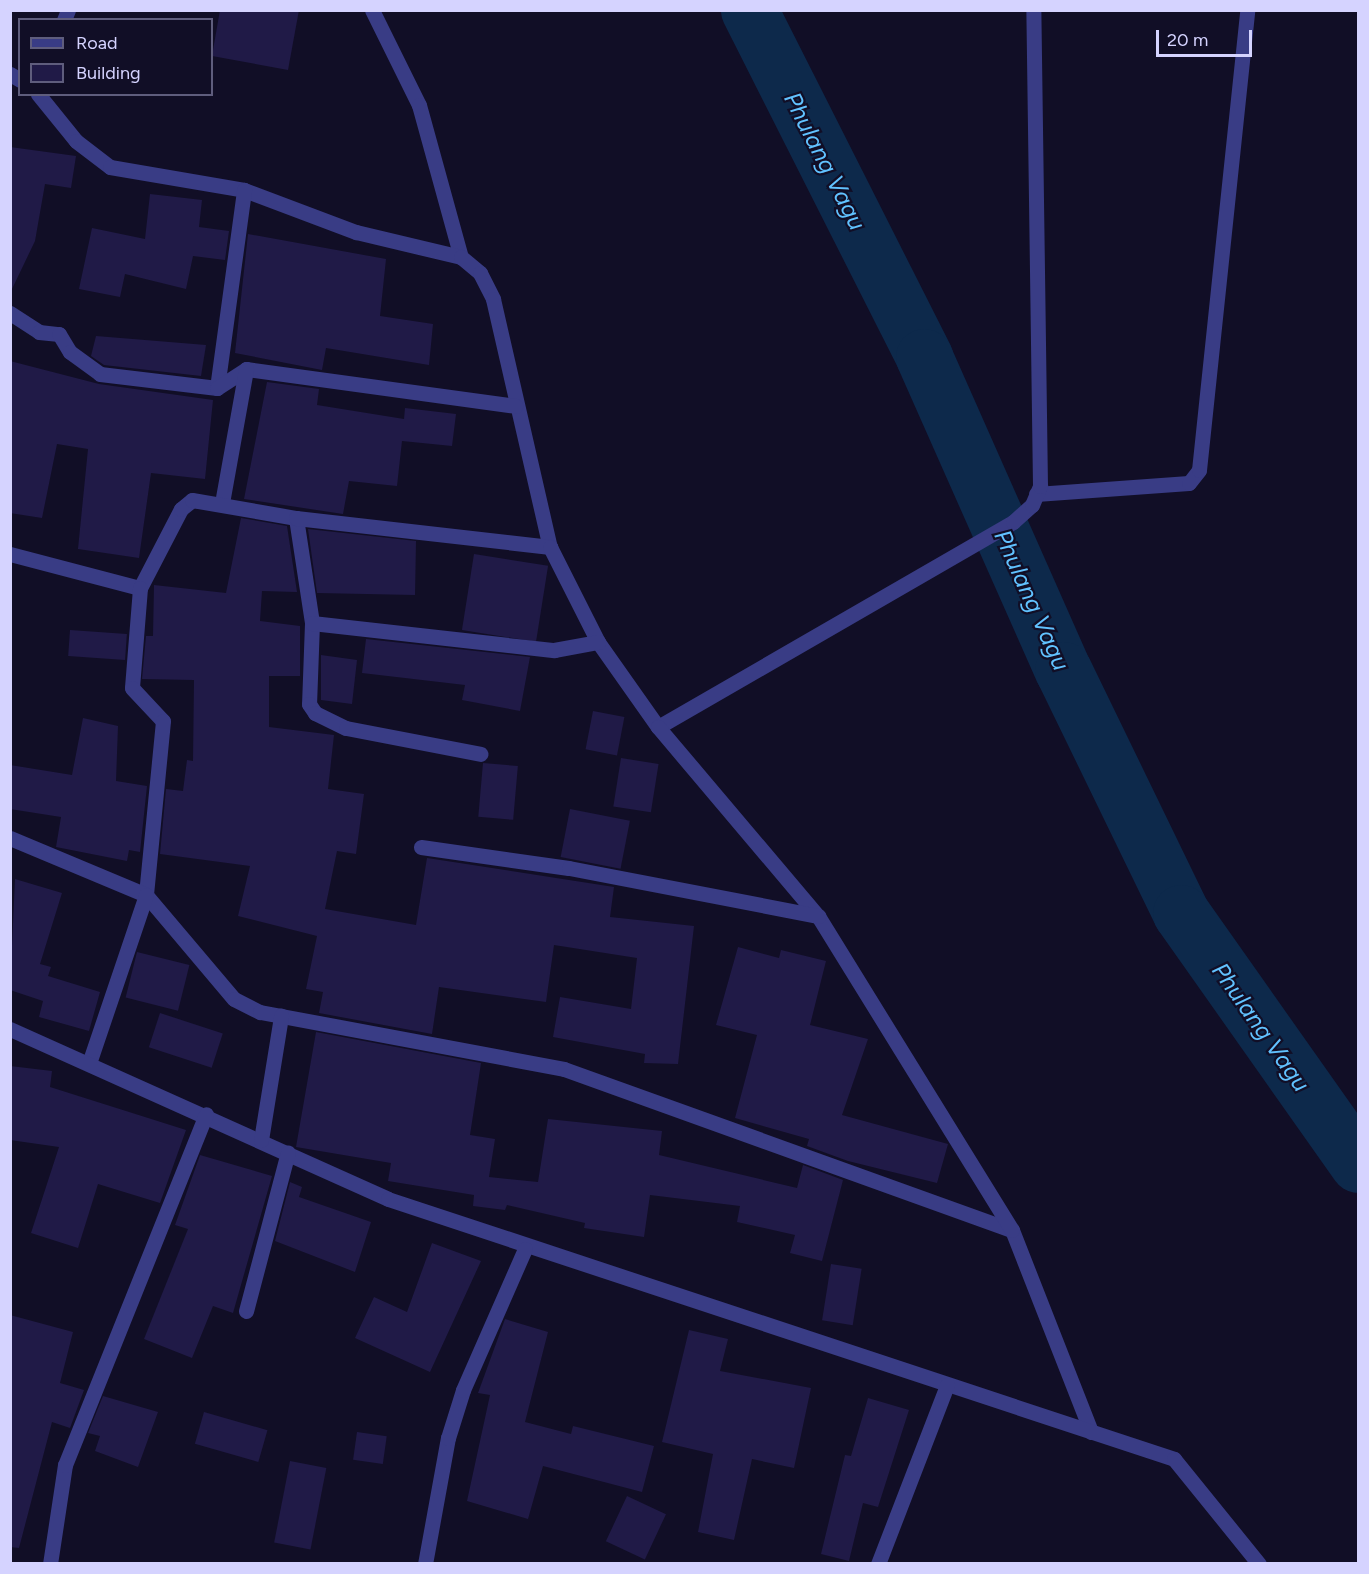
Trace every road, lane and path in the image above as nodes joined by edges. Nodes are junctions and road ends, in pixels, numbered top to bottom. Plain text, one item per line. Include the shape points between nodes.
1 (372, 10) edge
2 (1033, 10) edge
3 (1247, 10) edge
4 (40, 96) edge
5 (244, 190) junction
6 (461, 257) junction
7 (10, 313) edge
8 (246, 369) junction
9 (217, 388) junction
10 (515, 406) junction
11 (1036, 494) junction
12 (222, 503) junction
13 (296, 518) junction
14 (550, 547) junction
15 (10, 554) edge
16 (140, 588) junction
17 (312, 624) junction
18 (598, 642) junction
19 (658, 727) junction
20 (481, 754) dead end
21 (10, 838) edge
22 (421, 847) dead end
23 (146, 895) junction
24 (818, 916) junction
25 (280, 1016) junction
26 (10, 1029) edge
27 (88, 1063) junction
28 (206, 1114) junction
29 (261, 1140) junction
30 (288, 1152) junction
31 (1012, 1230) junction
32 (525, 1249) junction
33 (246, 1311) dead end
34 (947, 1385) junction
35 (1091, 1432) junction
36 (50, 1563) edge
37 (425, 1563) edge
38 (878, 1563) edge
39 (1259, 1563) edge

1 - 6 street via 419,105
2 - 11 street
3 - 11 street via 1199,470 1188,483
4 - 5 street via 76,141 110,167
5 - 6 street via 356,232
5 - 9 street
6 - 10 street via 480,273 493,299
7 - 9 street via 39,332 59,334 70,352 100,374
8 - 9 street
8 - 10 street
8 - 12 street
10 - 14 street
11 - 19 street via 1013,522
12 - 13 street
12 - 16 street via 185,503
13 - 14 street
13 - 17 street
14 - 18 street
15 - 16 street
16 - 23 street via 132,688 162,721
17 - 18 street via 554,650
17 - 20 street via 309,704 321,720
18 - 19 street
19 - 24 street
21 - 23 street
22 - 24 street via 569,868
23 - 25 street via 234,999
23 - 27 street
24 - 31 street
25 - 29 street
25 - 31 street via 564,1069
26 - 27 street
27 - 28 street
28 - 29 street
28 - 36 street via 65,1466
29 - 30 street
30 - 32 street via 388,1199
30 - 33 street
31 - 35 street
32 - 34 street
32 - 37 street via 463,1390 448,1438
34 - 35 street
34 - 38 street
35 - 39 street via 1174,1459

